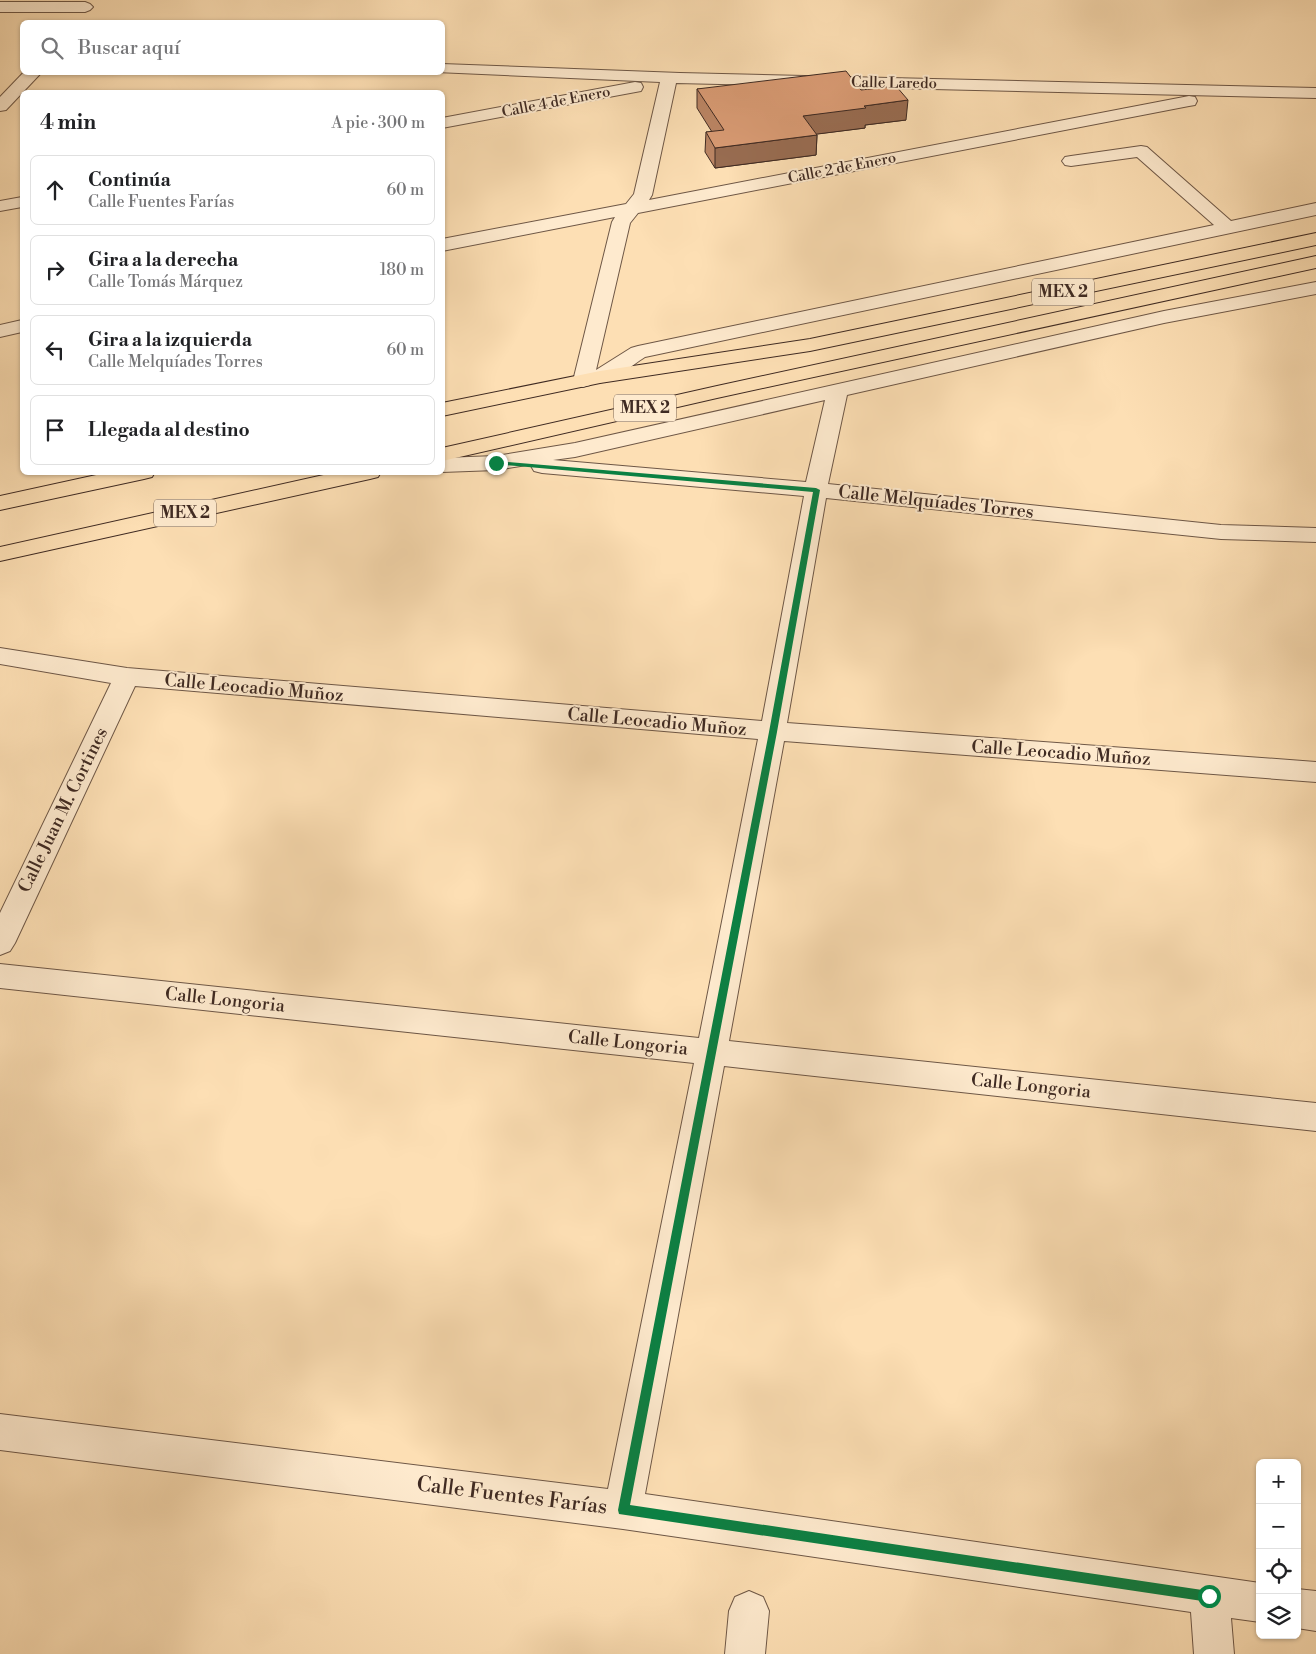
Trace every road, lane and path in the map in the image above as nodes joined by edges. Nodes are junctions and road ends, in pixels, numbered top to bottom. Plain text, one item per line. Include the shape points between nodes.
1 (87, 3) edge
2 (0, 7) edge
3 (77, 20) edge
4 (445, 69) edge
5 (31, 75) edge
6 (675, 78) junction
7 (1242, 91) junction
8 (1316, 93) edge
9 (1, 105) edge
10 (445, 122) edge
11 (1071, 161) dead end
12 (20, 202) edge
13 (0, 206) edge
14 (632, 208) junction
15 (1316, 209) edge
16 (1228, 228) junction
17 (1316, 239) edge
18 (445, 244) edge
19 (1316, 262) edge
20 (1316, 288) edge
21 (20, 326) edge
22 (0, 331) edge
23 (843, 377) junction
24 (591, 379) junction
25 (445, 409) edge
26 (445, 454) edge
27 (496, 463) junction
28 (445, 465) edge
29 (130, 475) edge
30 (356, 475) edge
31 (816, 490) junction
32 (0, 503) edge
33 (1316, 535) edge
34 (0, 554) edge
35 (0, 656) edge
36 (127, 677) junction
37 (773, 732) junction
38 (1316, 772) edge
39 (0, 943) edge
40 (0, 976) edge
41 (710, 1052) junction
42 (1316, 1117) edge
43 (0, 1432) edge
44 (623, 1510) junction
45 (1209, 1596) junction
46 (1256, 1602) edge
47 (1301, 1608) edge
48 (1316, 1610) edge
49 (749, 1611) dead end
50 (745, 1654) edge
51 (1214, 1654) edge

1 - 2 street
1 - 3 street
4 - 6 street, Calle Laredo
5 - 9 street
6 - 7 street, Calle Laredo
6 - 10 street, Calle 4 de Enero
6 - 14 street via 642,196
7 - 8 street, Calle Laredo
7 - 14 street, Calle 2 de Enero
11 - 16 street via 1140,152
12 - 13 street
14 - 18 street, Calle 2 de Enero
14 - 24 street via 620,222
15 - 16 street
16 - 24 street via 638,352
17 - 24 highway, MEX 2 via 810,345
19 - 23 highway, MEX 2
20 - 23 street
21 - 22 street
23 - 26 highway, MEX 2
23 - 27 street via 575,450
23 - 31 street
24 - 25 highway, MEX 2
27 - 28 street
27 - 31 street, Calle Melquíades Torres
29 - 32 highway
30 - 34 highway, MEX 2
31 - 33 street, Calle Melquíades Torres via 1221,532
31 - 37 street
35 - 36 street, Calle Leocadio Muñoz
36 - 37 street, Calle Leocadio Muñoz
36 - 39 street, Calle Juan M. Cortines
37 - 38 street, Calle Leocadio Muñoz
37 - 41 street
40 - 41 street, Calle Longoria
41 - 42 street, Calle Longoria
41 - 44 street
43 - 44 street, Calle Fuentes Farías
44 - 45 street, Calle Fuentes Farías
45 - 46 street, Calle Fuentes Farías
45 - 51 street
47 - 48 street
49 - 50 street

